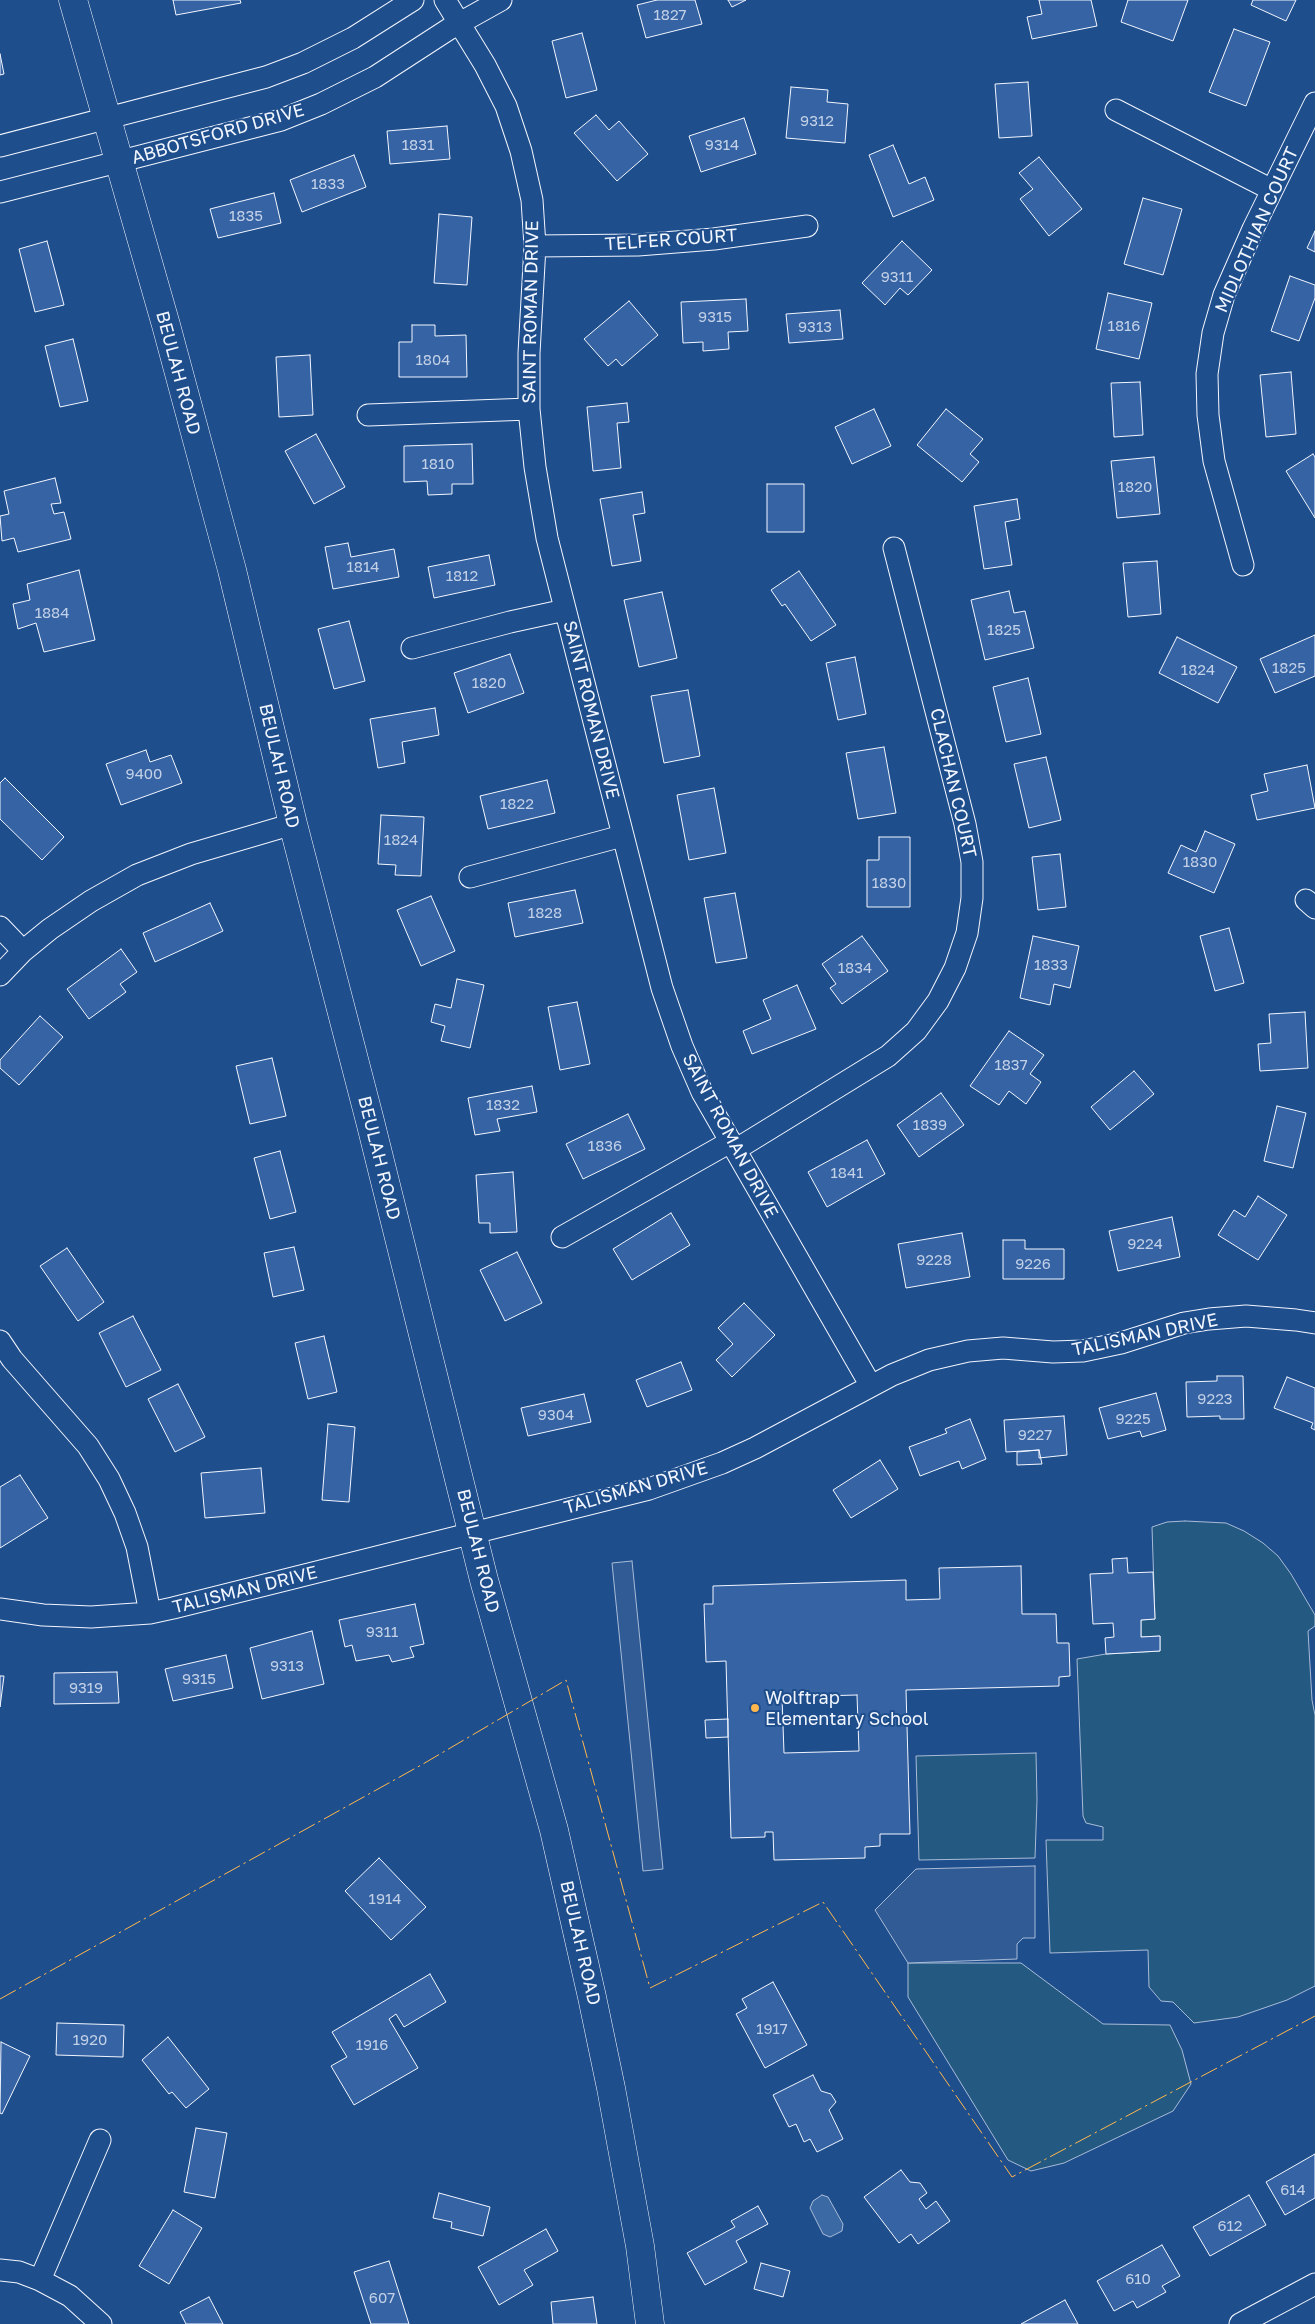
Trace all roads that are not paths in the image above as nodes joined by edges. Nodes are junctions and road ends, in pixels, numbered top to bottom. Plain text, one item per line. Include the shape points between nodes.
1 (73, 0) edge
2 (413, 0) edge
3 (445, 0) edge
4 (501, 0) edge
5 (460, 24) junction
6 (1315, 103) edge
7 (1116, 110) dead end
8 (107, 119) junction
9 (0, 146) edge
10 (120, 162) junction
11 (1272, 190) junction
12 (0, 192) edge
13 (807, 226) dead end
14 (535, 246) junction
15 (529, 409) junction
16 (368, 415) dead end
17 (894, 548) dead end
18 (1243, 565) dead end
19 (565, 610) junction
20 (412, 648) dead end
21 (293, 824) junction
22 (622, 836) junction
23 (470, 877) dead end
24 (0, 927) edge
25 (23, 951) junction
26 (0, 975) edge
27 (733, 1146) junction
28 (562, 1237) dead end
29 (1315, 1323) edge
30 (0, 1341) edge
31 (871, 1386) junction
32 (473, 1533) junction
33 (0, 1609) edge
34 (150, 1612) junction
35 (100, 2140) dead end
36 (0, 2270) edge
37 (40, 2280) junction
38 (1315, 2284) edge
39 (100, 2324) edge
40 (650, 2324) edge
41 (1240, 2324) edge

1 - 8 main road, BEULAH ROAD
2 - 8 street via 353,38 266,77
3 - 5 street, SAINT ROMAN DRIVE
4 - 5 street, ABBOTSFORD DRIVE
5 - 10 street, ABBOTSFORD DRIVE via 375,77 321,104 281,120
5 - 14 street, SAINT ROMAN DRIVE via 506,106 532,200
6 - 11 street, MIDLOTHIAN COURT
7 - 11 street
8 - 9 street
8 - 10 main road, BEULAH ROAD
10 - 12 street, ABBOTSFORD DRIVE
10 - 21 main road, BEULAH ROAD via 232,570
11 - 18 street, MIDLOTHIAN COURT via 1224,294 1213,333 1207,374 1214,461
13 - 14 street, TELFER COURT via 724,238 648,244
14 - 15 street, SAINT ROMAN DRIVE
15 - 16 street
15 - 19 street, SAINT ROMAN DRIVE via 547,538
17 - 27 street, CLACHAN COURT via 965,824 972,862 972,898 967,933 955,968 938,1001 916,1031 867,1070
19 - 20 street
19 - 22 street, SAINT ROMAN DRIVE
21 - 25 street via 191,854 137,875 69,916
21 - 32 main road, BEULAH ROAD
22 - 23 street
22 - 27 street, SAINT ROMAN DRIVE via 662,988 682,1046 702,1092
24 - 25 street
25 - 26 street
27 - 28 street, CLACHAN COURT
27 - 31 street, SAINT ROMAN DRIVE
29 - 31 street, TALISMAN DRIVE via 1246,1316 1209,1318 1083,1351 1003,1348 968,1351 929,1360
30 - 34 street via 88,1446 109,1479 137,1547
31 - 32 street, TALISMAN DRIVE via 796,1428 722,1463 649,1488
32 - 34 street, TALISMAN DRIVE
32 - 40 main road, BEULAH ROAD via 554,1830 590,1989 636,2218
33 - 34 street, TALISMAN DRIVE via 91,1617
35 - 37 street
36 - 37 street via 19,2272
37 - 39 street via 70,2296
38 - 41 street

